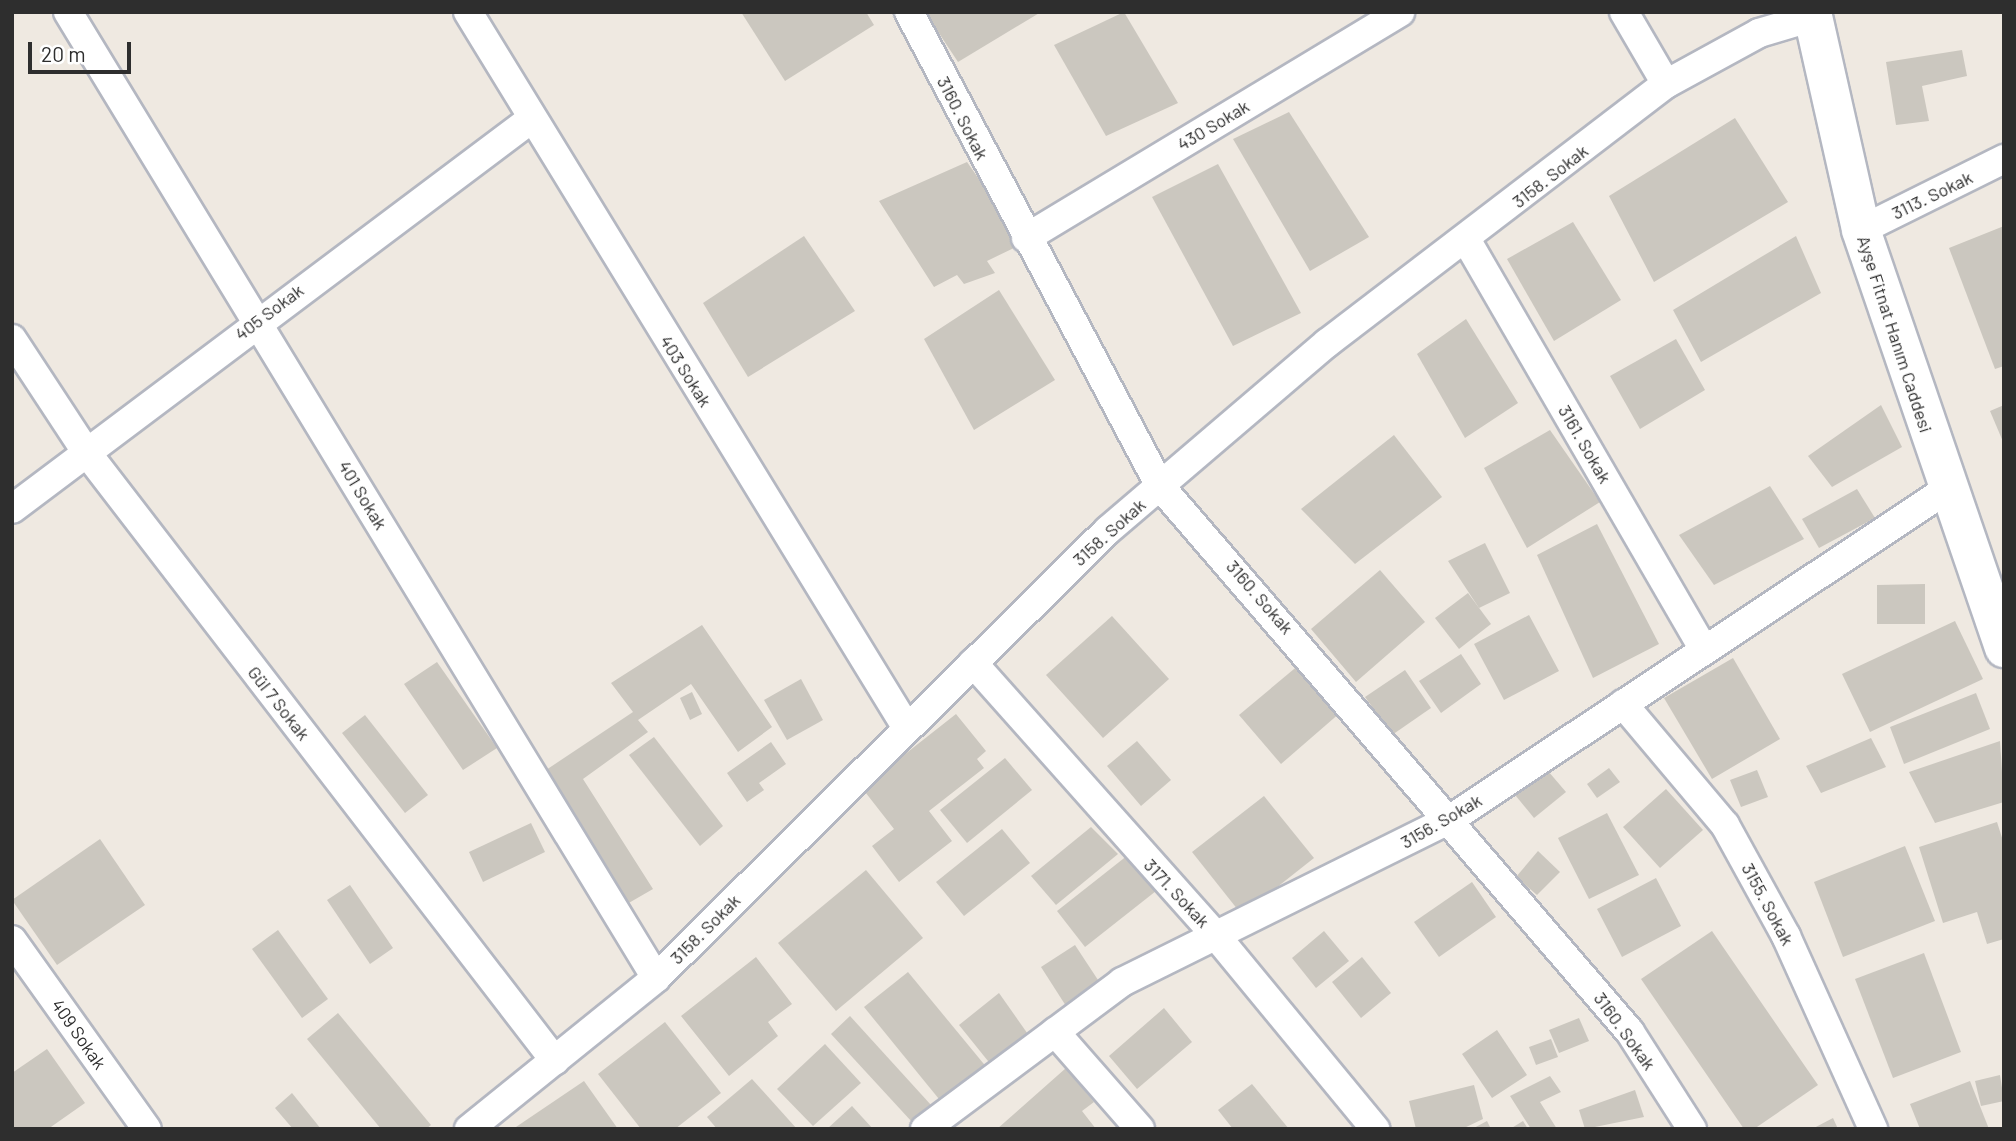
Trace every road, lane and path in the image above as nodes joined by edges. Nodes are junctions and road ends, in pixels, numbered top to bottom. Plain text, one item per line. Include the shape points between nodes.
1 (68, 12) edge
2 (468, 12) edge
3 (909, 12) edge
4 (1400, 12) edge
5 (1624, 12) edge
6 (1812, 15) edge
7 (1666, 84) junction
8 (530, 120) junction
9 (2004, 159) edge
10 (1861, 230) junction
11 (1026, 237) junction
12 (1467, 241) junction
13 (256, 320) junction
14 (12, 339) edge
15 (87, 453) junction
16 (1160, 486) junction
17 (1946, 490) junction
18 (12, 509) edge
19 (1992, 579) edge
20 (1702, 646) junction
21 (2004, 648) edge
22 (973, 663) junction
23 (1623, 704) junction
24 (907, 728) junction
25 (1452, 818) junction
26 (1217, 937) junction
27 (12, 940) edge
28 (656, 978) junction
29 (1055, 1032) junction
30 (555, 1061) junction
31 (146, 1129) edge
32 (469, 1129) edge
33 (925, 1129) edge
34 (1140, 1129) edge
35 (1375, 1129) edge
36 (1692, 1129) edge
37 (1873, 1129) edge

1 - 13 street, 401 Sokak
2 - 8 street, 403 Sokak
3 - 11 street, 3160. Sokak
4 - 11 street, 430 Sokak
5 - 7 street
6 - 7 street, 3158. Sokak via 1759,33
6 - 10 street, Ayşe Fitnat Hanım Caddesi
7 - 12 street, 3158. Sokak
8 - 13 street, 405 Sokak
8 - 24 street, 403 Sokak
9 - 10 street, 3113. Sokak
10 - 17 street, Ayşe Fitnat Hanım Caddesi
11 - 16 street, 3160. Sokak
12 - 16 street, 3158. Sokak via 1327,343
12 - 20 street, 3161. Sokak
13 - 15 street, 405 Sokak
13 - 28 street, 401 Sokak
14 - 15 street, Gül 7 Sokak
15 - 18 street, 405 Sokak
15 - 30 street, Gül 7 Sokak
16 - 22 street, 3158. Sokak
16 - 25 street, 3160. Sokak
17 - 19 street, Ayşe Fitnat Hanım Caddesi
17 - 20 street, 3156. Sokak
19 - 21 street, Ayşe Fitnat Hanım Caddesi
20 - 23 street, 3156. Sokak
22 - 24 street, 3158. Sokak
22 - 26 street, 3171. Sokak
23 - 25 street, 3156. Sokak
23 - 37 street, 3155. Sokak via 1725,825 1786,936
24 - 28 street, 3158. Sokak
25 - 26 street, 3156. Sokak
25 - 36 street, 3160. Sokak via 1630,1032
26 - 29 street, 3156. Sokak via 1122,982
26 - 35 street, 3171. Sokak
27 - 31 street, 409 Sokak
28 - 30 street, 3158. Sokak
29 - 33 street, 3156. Sokak
29 - 34 street
30 - 32 street, 3158. Sokak

